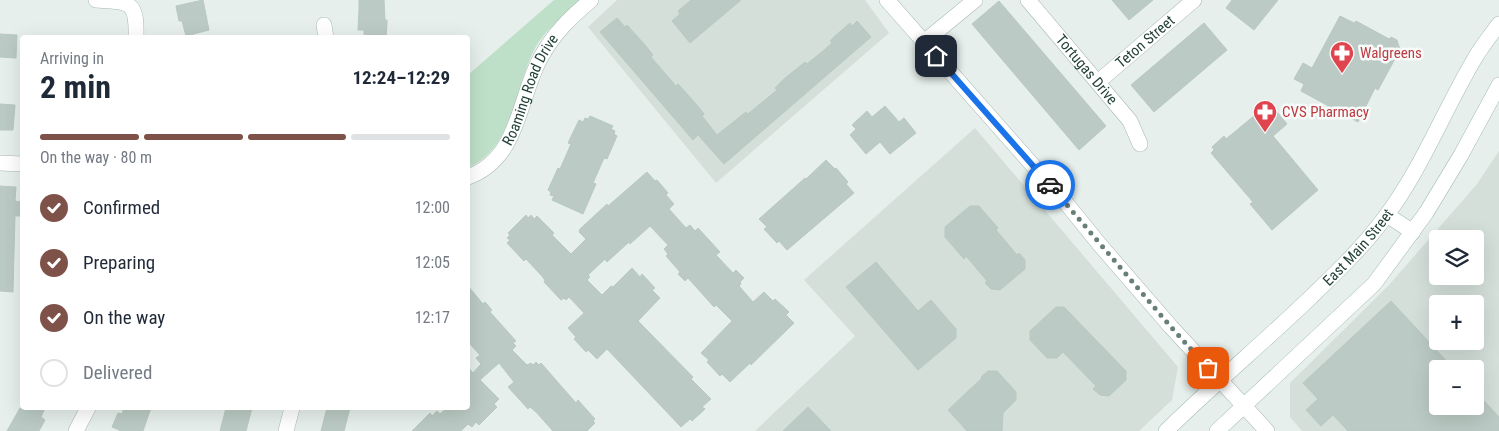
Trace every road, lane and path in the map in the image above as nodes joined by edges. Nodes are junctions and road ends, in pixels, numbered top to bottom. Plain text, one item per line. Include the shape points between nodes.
1 (96, 0) edge
2 (591, 0) edge
3 (887, 0) edge
4 (975, 0) edge
5 (1028, 0) edge
6 (1194, 0) edge
7 (1499, 24) edge
8 (136, 35) edge
9 (924, 42) junction
10 (1098, 82) junction
11 (1499, 85) edge
12 (1140, 144) dead end
13 (0, 163) edge
14 (20, 164) edge
15 (470, 176) edge
16 (1387, 215) junction
17 (1413, 232) junction
18 (1220, 381) junction
19 (1244, 406) junction
20 (87, 410) edge
21 (291, 410) edge
22 (76, 431) edge
23 (286, 431) edge
24 (1166, 431) edge
25 (1217, 431) edge
26 (1267, 431) edge

1 - 8 street via 122,3 135,11
2 - 15 street, Roaming Road Drive via 568,19 540,59 518,121 499,156
3 - 9 street
4 - 9 street
5 - 10 street, Tortugas Drive
6 - 10 street, Teton Street
7 - 16 street, East Main Street via 1476,56 1423,156
9 - 18 street
10 - 12 street, Tortugas Drive via 1130,121
11 - 17 street via 1461,155
13 - 14 street
16 - 17 street
16 - 18 street, East Main Street via 1342,268
17 - 19 street via 1374,284
18 - 19 street
18 - 24 street, East Main Street
19 - 25 street
19 - 26 street
20 - 22 street
21 - 23 street

